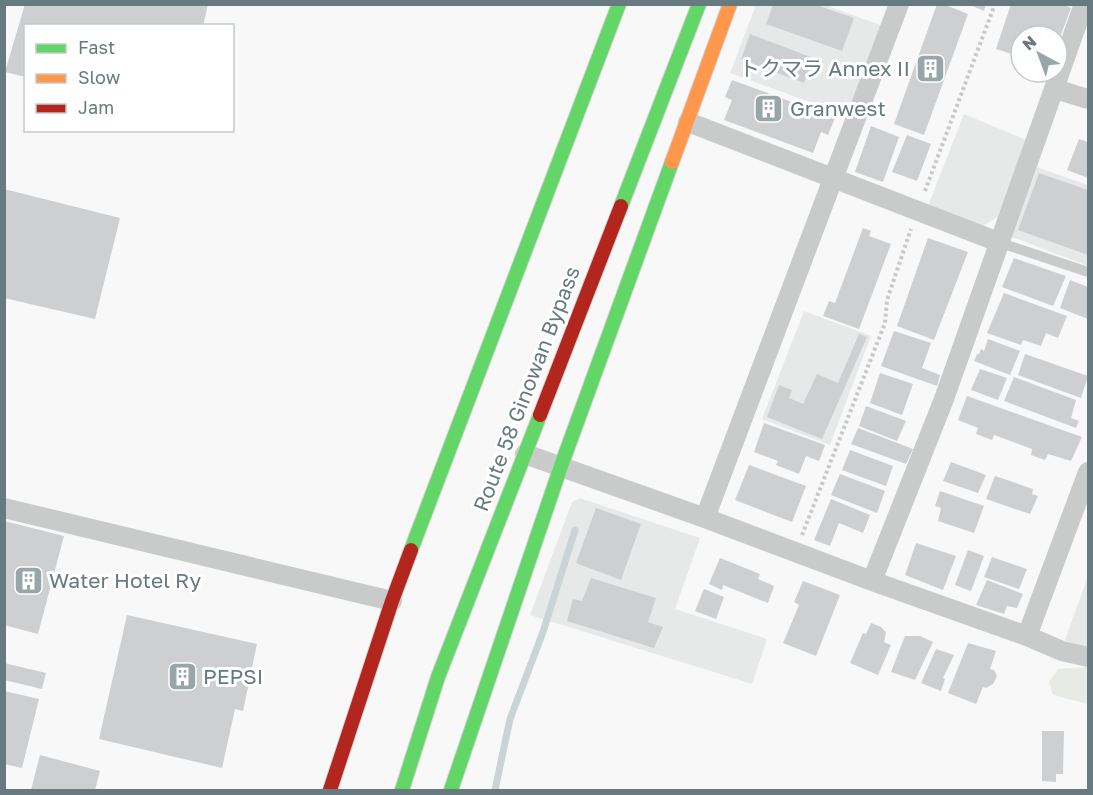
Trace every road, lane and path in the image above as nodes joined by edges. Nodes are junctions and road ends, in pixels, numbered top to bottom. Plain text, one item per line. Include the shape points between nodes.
1 (619, 4) edge
2 (699, 4) edge
3 (730, 4) edge
4 (899, 4) edge
5 (995, 4) edge
6 (1084, 4) edge
7 (1055, 88) junction
8 (1089, 99) edge
9 (688, 122) junction
10 (833, 177) junction
11 (917, 212) junction
12 (1001, 243) junction
13 (1089, 272) edge
14 (525, 454) junction
15 (561, 466) junction
16 (1089, 472) edge
17 (4, 508) edge
18 (705, 518) junction
19 (800, 542) dead end
20 (872, 581) junction
21 (392, 601) junction
22 (1027, 636) junction
23 (1089, 657) edge
24 (438, 677) junction
25 (330, 790) edge
26 (397, 790) edge
27 (402, 790) edge
28 (451, 790) edge

1 - 21 main road
2 - 14 main road, Route 58 Ginowan Bypass
3 - 9 main road
4 - 10 street
5 - 11 path
6 - 7 street
7 - 8 street
7 - 12 street
9 - 10 street
9 - 15 main road
10 - 11 street
10 - 18 street
11 - 12 street
11 - 19 path via 887,300 885,323
12 - 13 lane
12 - 20 street
14 - 15 street
14 - 24 main road, Route 58 Ginowan Bypass
15 - 18 street
15 - 28 main road
16 - 22 street
17 - 21 street
18 - 20 street
20 - 22 street
21 - 25 main road
22 - 23 street
24 - 26 main road
24 - 27 main road, Route 58 Ginowan Bypass

